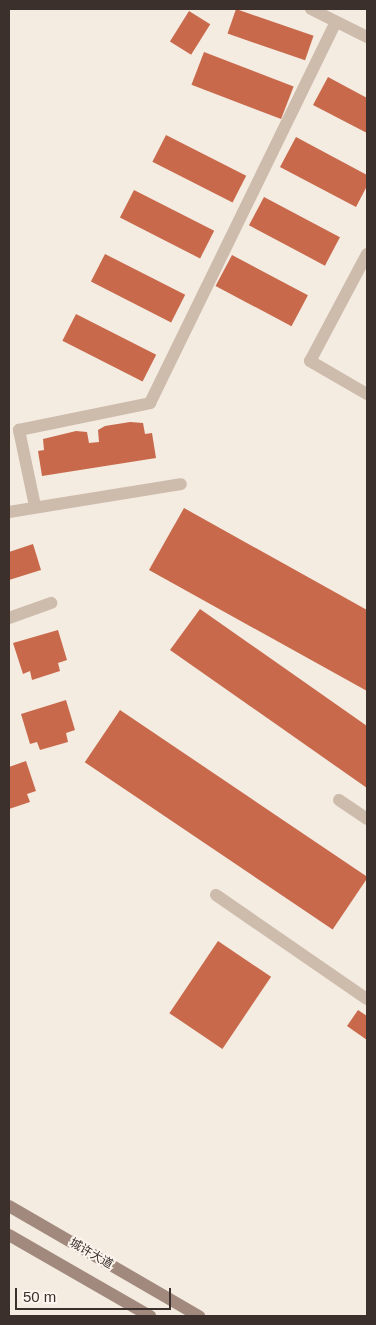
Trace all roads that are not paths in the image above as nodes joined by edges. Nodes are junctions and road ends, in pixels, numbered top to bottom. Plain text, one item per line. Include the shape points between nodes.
1 (311, 9) edge
2 (336, 22) junction
3 (367, 37) edge
4 (367, 254) edge
5 (367, 394) edge
6 (14, 431) edge
7 (181, 484) dead end
8 (35, 506) junction
9 (9, 512) edge
10 (51, 603) dead end
11 (9, 618) edge
12 (339, 800) dead end
13 (367, 819) edge
14 (216, 895) dead end
15 (367, 999) edge
16 (9, 1206) edge
17 (9, 1235) edge
18 (150, 1316) edge
19 (199, 1316) edge

1 - 2 street
2 - 3 street
2 - 6 street via 150,403
4 - 5 street via 310,361
6 - 8 street
7 - 8 street
8 - 9 street
10 - 11 street
12 - 13 street
14 - 15 street
16 - 19 main road, 城许大道
17 - 18 main road, 城许大道

